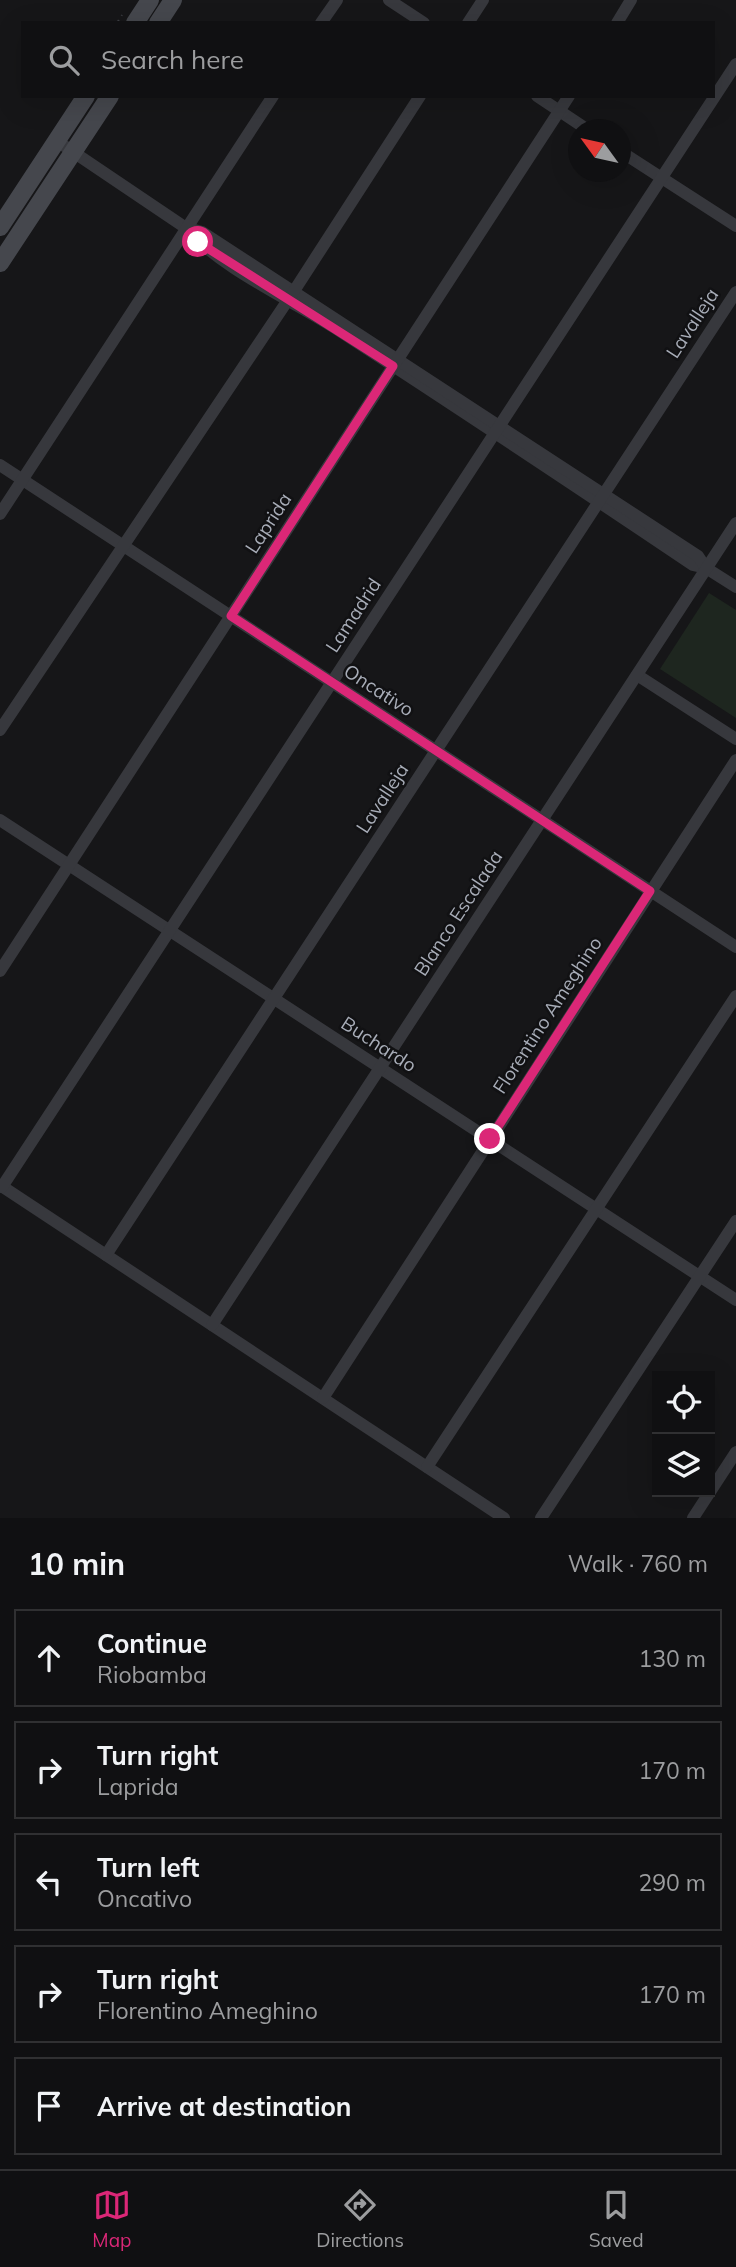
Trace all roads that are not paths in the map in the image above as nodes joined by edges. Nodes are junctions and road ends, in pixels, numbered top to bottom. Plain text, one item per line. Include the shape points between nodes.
1 (150, 0) edge
2 (173, 0) edge
3 (337, 0) edge
4 (389, 0) edge
5 (483, 0) edge
6 (631, 0) edge
7 (136, 21) edge
8 (159, 21) edge
9 (322, 21) edge
10 (421, 21) edge
11 (469, 21) edge
12 (618, 21) edge
13 (736, 64) edge
14 (715, 96) edge
15 (85, 98) edge
16 (109, 98) edge
17 (272, 98) edge
18 (419, 98) edge
19 (540, 98) edge
20 (568, 98) edge
21 (714, 98) edge
22 (559, 111) junction
23 (571, 119) edge
24 (57, 141) junction
25 (72, 152) junction
26 (631, 158) edge
27 (662, 178) junction
28 (736, 226) edge
29 (0, 227) edge
30 (186, 228) junction
31 (0, 264) edge
32 (736, 292) edge
33 (291, 295) junction
34 (396, 362) junction
35 (498, 430) junction
36 (0, 465) edge
37 (22, 480) junction
38 (601, 497) junction
39 (0, 514) edge
40 (736, 523) edge
41 (122, 545) junction
42 (706, 568) junction
43 (736, 587) edge
44 (231, 616) junction
45 (637, 675) junction
46 (332, 682) junction
47 (0, 730) edge
48 (736, 739) edge
49 (436, 750) junction
50 (736, 760) edge
51 (0, 820) edge
52 (542, 820) junction
53 (69, 865) junction
54 (650, 891) junction
55 (170, 931) junction
56 (736, 947) edge
57 (0, 971) edge
58 (736, 996) edge
59 (274, 998) junction
60 (380, 1068) junction
61 (490, 1139) junction
62 (1, 1186) edge
63 (597, 1209) junction
64 (736, 1220) edge
65 (106, 1255) junction
66 (700, 1276) junction
67 (736, 1300) edge
68 (212, 1325) junction
69 (323, 1398) junction
70 (736, 1452) edge
71 (427, 1467) junction
72 (504, 1518) edge
73 (541, 1518) edge
74 (693, 1518) edge

1 - 7 main road
2 - 8 main road
3 - 9 street
4 - 10 street
5 - 11 street
6 - 12 street
13 - 14 street, Lamadrid
15 - 24 main road
16 - 25 main road
17 - 30 street
18 - 33 street
19 - 22 street
20 - 22 street, Laprida
21 - 27 street, Lamadrid
22 - 23 street
22 - 34 street, Laprida
24 - 25 street
24 - 29 main road
25 - 30 street
25 - 31 main road
26 - 27 street
27 - 28 street
27 - 35 street, Lamadrid
30 - 33 street via 198,242
30 - 37 street
32 - 38 street, Lavalleja
33 - 34 street
33 - 41 street
34 - 35 street
34 - 44 street, Laprida
35 - 38 street
35 - 46 street, Lamadrid
36 - 37 street, Oncativo
37 - 39 street
37 - 41 street, Oncativo
38 - 42 street via 698,556
38 - 49 street, Lavalleja
40 - 42 street, Blanco Escalada
41 - 44 street, Oncativo
41 - 47 street
42 - 43 street
42 - 45 street, Blanco Escalada
44 - 46 street, Oncativo
44 - 53 street, Laprida
45 - 48 street
45 - 52 street, Blanco Escalada
46 - 49 street, Oncativo
46 - 55 street, Lamadrid
49 - 52 street, Oncativo
49 - 59 street, Lavalleja
50 - 54 street, Florentino Ameghino
51 - 53 street, Buchardo
52 - 54 street, Oncativo
52 - 60 street, Blanco Escalada
53 - 55 street, Buchardo
53 - 57 street, Laprida
54 - 56 street, Oncativo
54 - 61 street, Florentino Ameghino
55 - 59 street, Buchardo
55 - 62 street, Lamadrid
58 - 63 street
59 - 60 street, Buchardo
59 - 65 street, Lavalleja
60 - 61 street, Buchardo
60 - 68 street, Blanco Escalada
61 - 63 street, Buchardo
61 - 69 street, Florentino Ameghino
62 - 65 street
63 - 66 street, Buchardo
63 - 71 street
64 - 66 street
65 - 68 street
66 - 67 street, Buchardo
66 - 73 street
68 - 69 street
69 - 71 street
70 - 74 street
71 - 72 street

